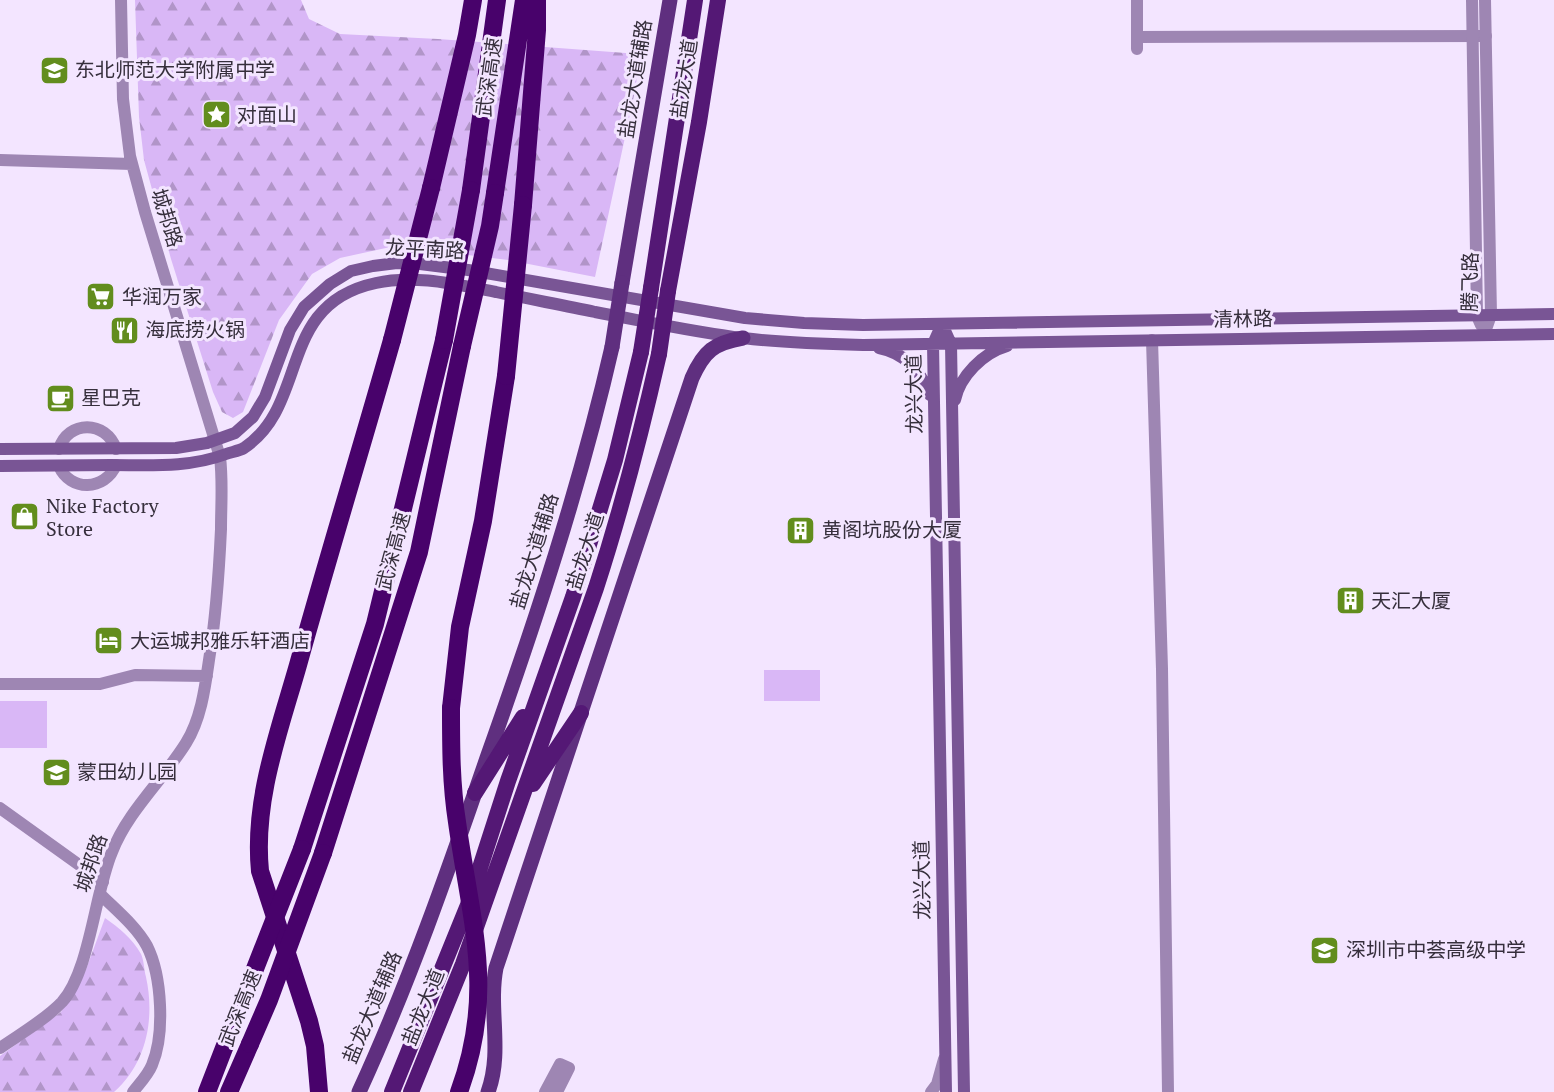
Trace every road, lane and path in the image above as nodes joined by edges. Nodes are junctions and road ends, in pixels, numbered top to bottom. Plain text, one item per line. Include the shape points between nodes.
1 (121, 0) edge
2 (473, 0) edge
3 (497, 0) edge
4 (524, 0) edge
5 (537, 0) edge
6 (670, 0) edge
7 (695, 0) edge
8 (718, 0) edge
9 (729, 0) edge
10 (1137, 0) edge
11 (1472, 0) edge
12 (1485, 0) edge
13 (1479, 36) junction
14 (699, 122) junction
15 (0, 160) edge
16 (132, 164) junction
17 (1554, 314) edge
18 (1477, 315) junction
19 (1491, 315) junction
20 (942, 324) junction
21 (1554, 334) edge
22 (1484, 335) junction
23 (743, 338) junction
24 (1152, 340) junction
25 (1019, 342) junction
26 (933, 344) junction
27 (951, 344) junction
28 (863, 345) junction
29 (934, 413) junction
30 (952, 413) junction
31 (934, 434) junction
32 (953, 434) junction
33 (216, 440) junction
34 (116, 448) junction
35 (0, 449) edge
36 (58, 449) junction
37 (220, 456) junction
38 (116, 465) junction
39 (0, 466) edge
40 (59, 466) junction
41 (207, 676) junction
42 (0, 684) edge
43 (540, 691) junction
44 (580, 713) junction
45 (475, 793) junction
46 (0, 808) edge
47 (518, 808) junction
48 (102, 888) junction
49 (0, 1048) edge
50 (945, 1055) junction
51 (964, 1073) junction
52 (133, 1092) edge
53 (207, 1092) edge
54 (229, 1092) edge
55 (319, 1092) edge
56 (359, 1092) edge
57 (392, 1092) edge
58 (411, 1092) edge
59 (459, 1092) edge
60 (488, 1092) edge
61 (545, 1092) edge
62 (557, 1092) edge
63 (931, 1092) edge
64 (946, 1092) edge
65 (964, 1092) edge
66 (970, 1092) edge
67 (1168, 1092) edge

1 - 16 street, 城邦路 via 123,99
2 - 55 highway, bridge via 392,340 268,774 259,822 260,871 309,1021
3 - 53 highway, 武深高速, bridge via 471,190 444,340 375,624 302,849
4 - 54 highway, 武深高速, bridge via 490,226 419,552 323,853 269,999
5 - 59 highway, bridge via 506,376 483,521 458,637 451,708 453,789 480,969 477,1027
6 - 45 main road, 盐龙大道辅路, bridge via 612,347 568,515
7 - 43 highway, 盐龙大道, bridge via 640,351 600,512
8 - 14 highway, 盐龙大道
9 - 14 highway
10 - 13 street via 1137,43
11 - 13 street, 腾飞路
12 - 13 street, 腾飞路
13 - 18 street, 腾飞路
13 - 19 street, 腾飞路
14 - 47 highway, 盐龙大道, bridge via 659,354 634,462 616,528
15 - 16 street
16 - 33 street, 城邦路
17 - 19 main road, 清林路
18 - 19 main road, 清林路
18 - 20 main road, 清林路
18 - 22 street, 腾飞路
19 - 22 street, 腾飞路
20 - 26 main road, 龙兴大道
20 - 27 main road, 龙兴大道
20 - 33 main road, 龙平南路 via 804,324 745,318 468,270 397,263 373,266 351,271 304,307 290,330 265,397 253,417 236,433
21 - 22 main road, 清林路
22 - 24 main road, 清林路
23 - 28 main road, 龙平南路
23 - 37 main road, 龙平南路 via 466,286 420,280 377,282 339,297 317,318 302,341 279,408 264,430 243,448
23 - 44 main road via 715,346 695,371
24 - 25 main road, 清林路
24 - 67 street
25 - 27 main road, 清林路
25 - 30 main road via 999,348 971,369 956,395
26 - 27 main road, 清林路
26 - 28 main road, 清林路
26 - 29 main road, 龙兴大道
27 - 30 main road, 龙兴大道
28 - 29 main road via 884,349 915,367 923,378
29 - 31 main road, 龙兴大道
30 - 32 main road, 龙兴大道
31 - 32 main road
31 - 50 main road, 龙兴大道
32 - 51 main road, 龙兴大道
33 - 34 main road, 龙平南路 via 176,448
33 - 37 street, 城邦路
34 - 36 main road
34 - 36 street via 102,430 83,427 66,435
35 - 36 main road
37 - 38 main road, 龙平南路 via 179,465
37 - 41 street, 城邦路 via 219,575
38 - 40 main road, 龙平南路
38 - 40 street via 107,479 88,486 69,480
39 - 40 main road
41 - 42 street via 135,675 100,684
41 - 48 street, 城邦路 via 194,727 128,823 112,852
43 - 45 highway
43 - 57 highway, 盐龙大道 via 468,905
44 - 47 highway
44 - 60 main road via 496,968 495,1056
45 - 56 main road, 盐龙大道辅路 via 419,950
46 - 48 street
47 - 58 highway, 盐龙大道 via 463,963
48 - 49 street, 城邦路 via 80,965 63,1001
48 - 52 street via 147,947 157,980 158,1038 152,1066
50 - 63 street
50 - 64 main road, 龙兴大道
51 - 65 main road, 龙兴大道
51 - 66 street
61 - 62 street via 560,1064 570,1068

